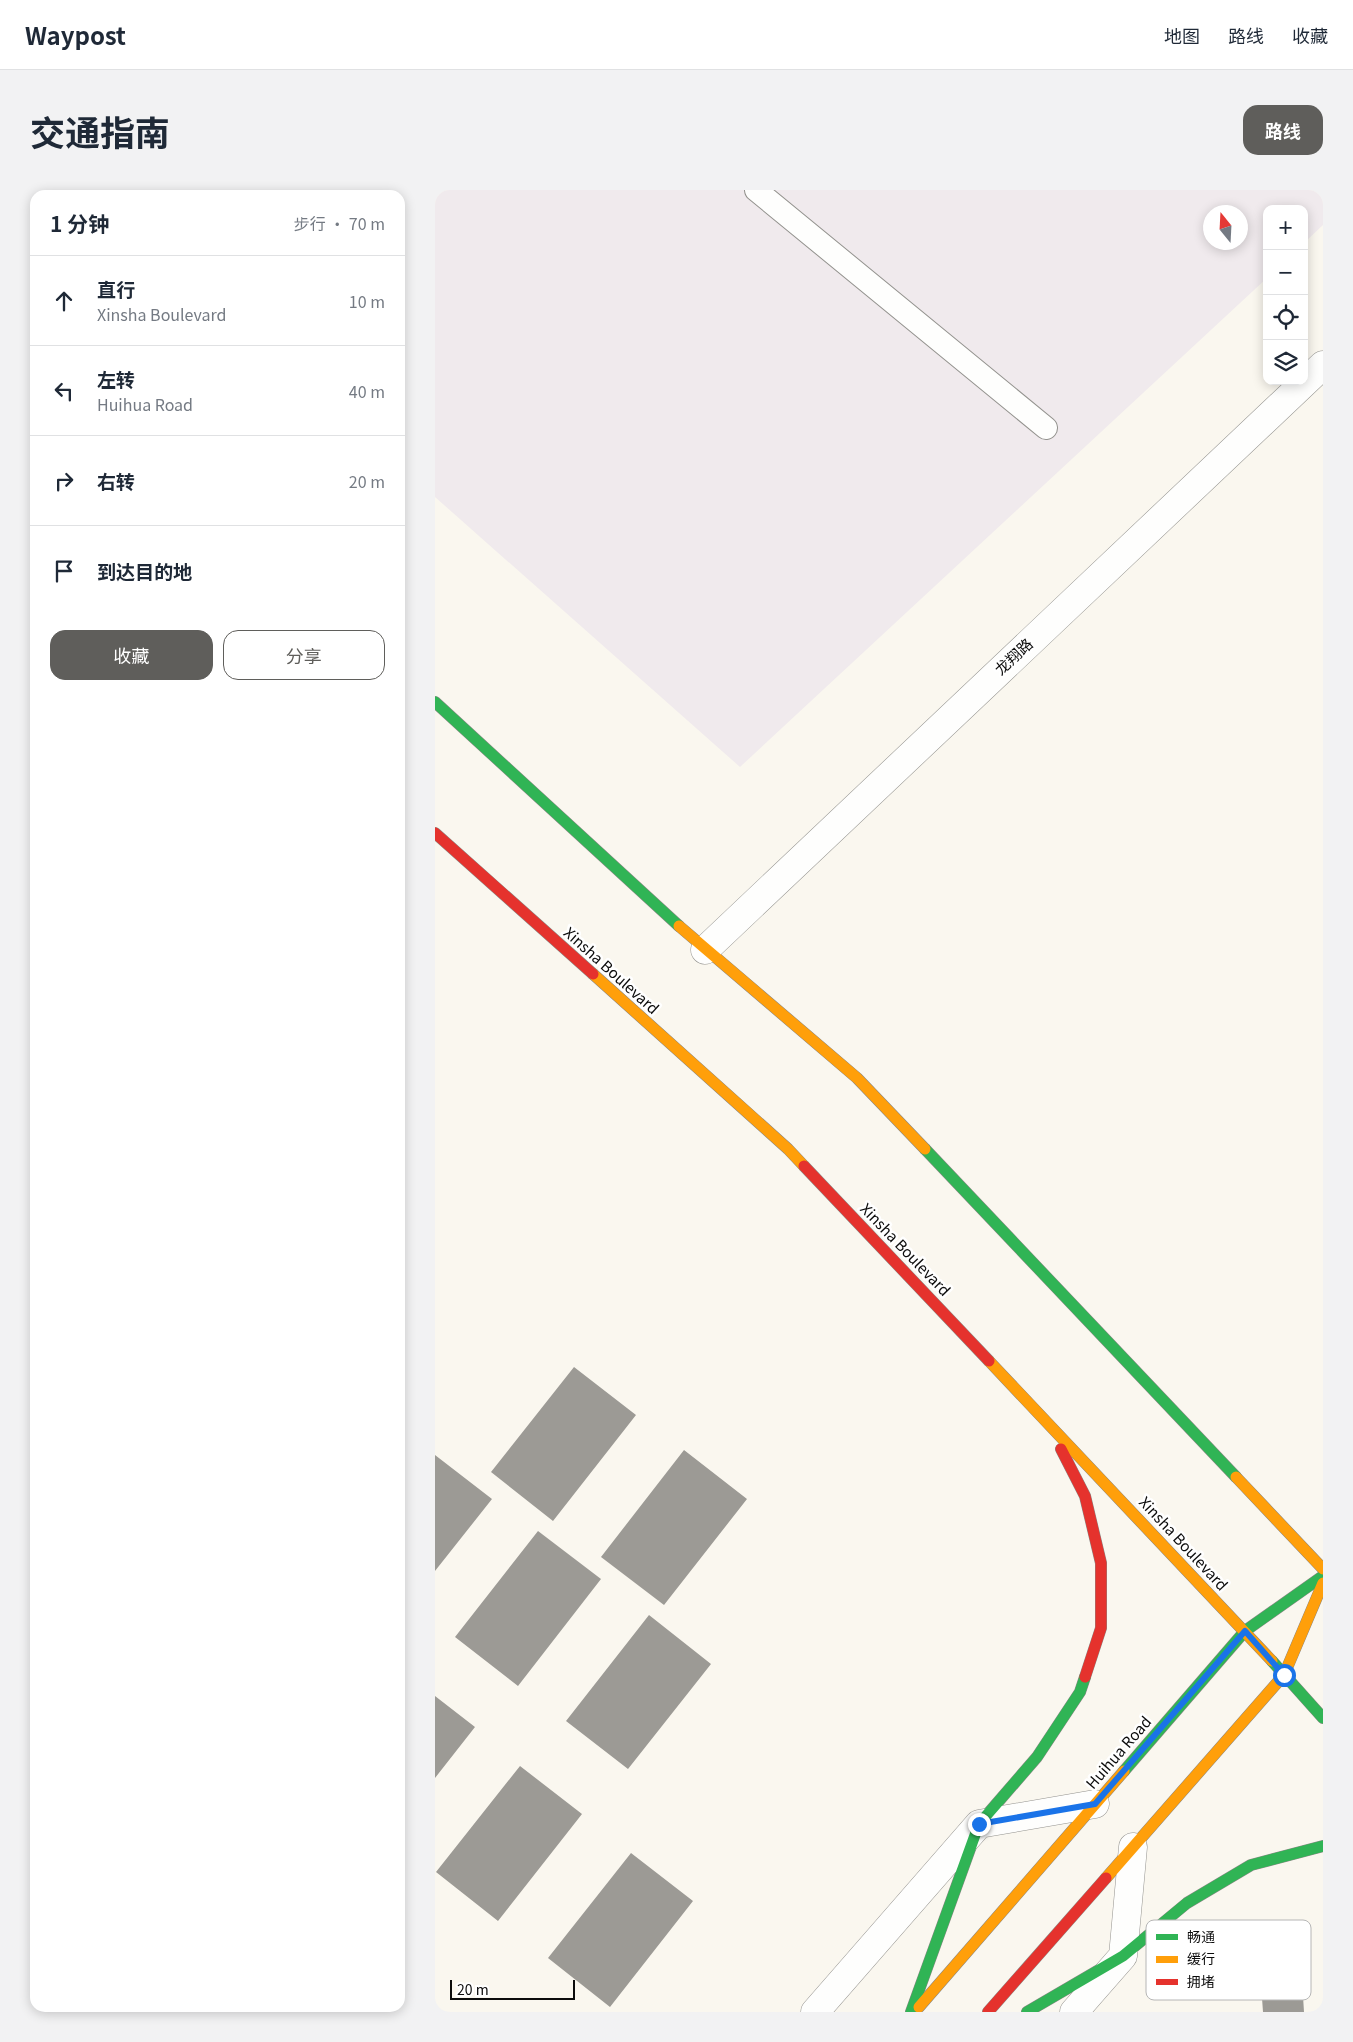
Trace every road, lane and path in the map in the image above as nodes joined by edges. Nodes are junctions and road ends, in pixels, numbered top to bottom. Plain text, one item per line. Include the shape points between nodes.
1 (756, 190) edge
2 (1323, 365) edge
3 (1046, 428) dead end
4 (435, 702) edge
5 (435, 834) edge
6 (705, 950) junction
7 (1048, 1423) junction
8 (1323, 1569) edge
9 (1323, 1576) edge
10 (1323, 1583) edge
11 (1245, 1631) junction
12 (1284, 1675) junction
13 (1323, 1718) edge
14 (1095, 1804) junction
15 (979, 1824) junction
16 (1323, 1846) edge
17 (1133, 1847) junction
18 (1166, 1920) edge
19 (1146, 1937) edge
20 (1123, 1956) junction
21 (815, 2012) edge
22 (913, 2012) edge
23 (988, 2012) edge
24 (1027, 2012) edge
25 (1074, 2012) edge

1 - 3 lane
2 - 6 street, 龙翔路
4 - 6 main road
5 - 7 main road, Xinsha Boulevard via 788,1149
6 - 8 main road via 857,1078
7 - 11 main road, Xinsha Boulevard
7 - 15 main road via 1085,1496 1101,1563 1101,1628 1080,1692 1037,1757
9 - 11 main road, Huihua Road
10 - 12 main road
11 - 12 main road, Xinsha Boulevard
11 - 14 main road, Huihua Road
12 - 13 main road, Xinsha Boulevard
12 - 17 main road
14 - 15 street
14 - 22 main road, Huihua Road
15 - 21 street
15 - 22 main road
16 - 18 main road via 1251,1865 1187,1903
17 - 20 street
17 - 23 main road
19 - 20 main road
20 - 24 main road
20 - 25 street

